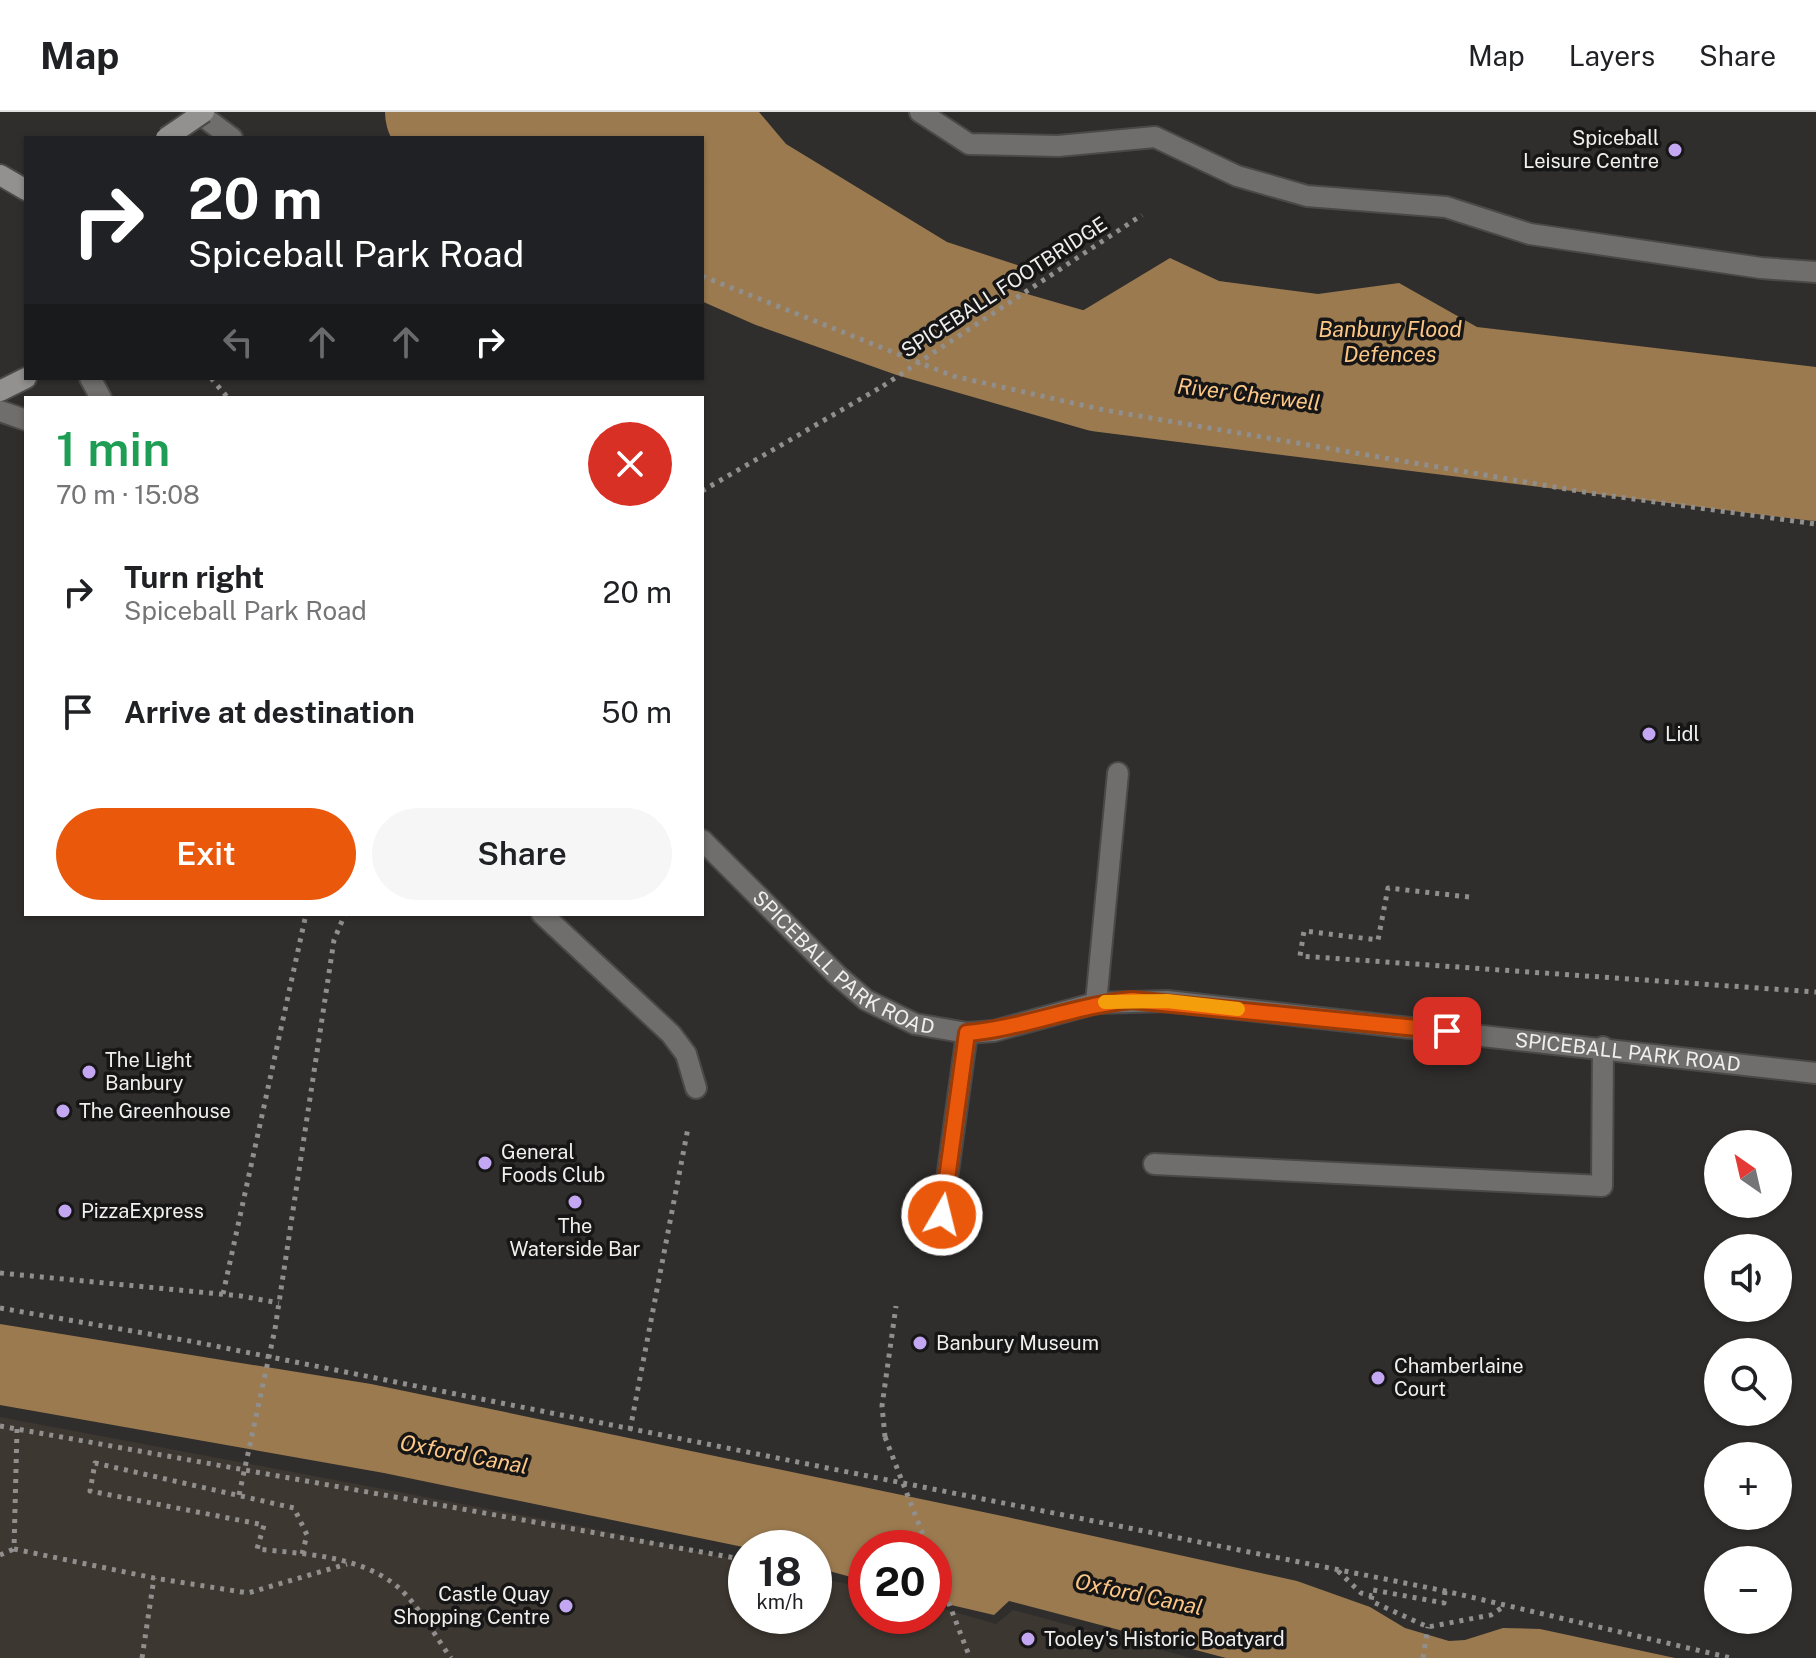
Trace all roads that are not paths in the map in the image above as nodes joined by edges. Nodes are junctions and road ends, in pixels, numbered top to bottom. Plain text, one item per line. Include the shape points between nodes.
1 (197, 112) edge
2 (204, 112) edge
3 (920, 112) edge
4 (169, 136) edge
5 (229, 136) edge
6 (0, 174) edge
7 (24, 179) edge
8 (24, 189) edge
9 (1816, 272) edge
10 (24, 379) edge
11 (0, 391) edge
12 (0, 411) edge
13 (24, 419) edge
14 (1118, 773) dead end
15 (704, 842) edge
16 (544, 916) edge
17 (1096, 1003) junction
18 (967, 1033) junction
19 (1603, 1047) junction
20 (1816, 1073) edge
21 (696, 1088) road end
22 (1154, 1164) dead end
23 (942, 1215) dead end

1 - 5 street
2 - 4 street, bridge
3 - 9 street via 969,144 1058,146 1155,137 1237,176 1307,196 1446,207 1530,234
6 - 7 street
6 - 8 street
10 - 11 street
12 - 13 street
14 - 17 street
15 - 18 street, SPICEBALL PARK ROAD via 866,1000 915,1024
16 - 21 street via 671,1034 686,1054
17 - 18 street, SPICEBALL PARK ROAD via 994,1031
17 - 19 street, SPICEBALL PARK ROAD via 1167,1001
18 - 23 street
19 - 20 street, SPICEBALL PARK ROAD
19 - 22 street via 1602,1186

